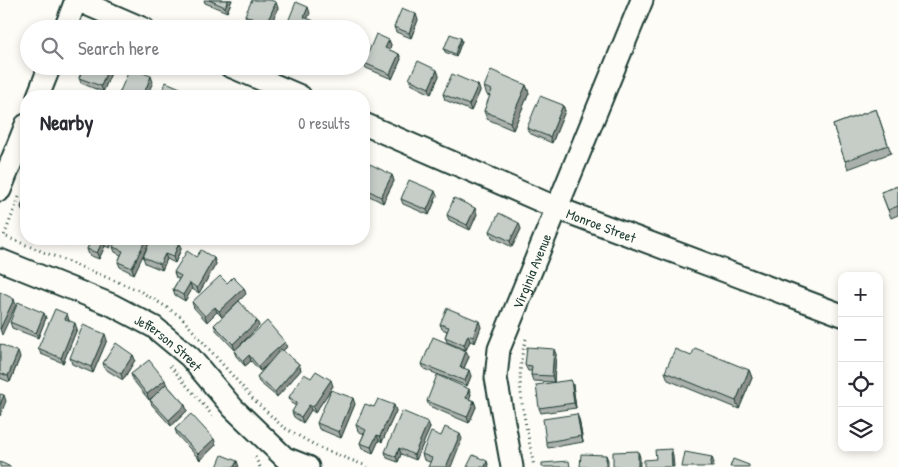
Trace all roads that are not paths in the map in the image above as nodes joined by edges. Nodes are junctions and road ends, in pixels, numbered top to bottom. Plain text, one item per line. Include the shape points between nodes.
1 (77, 0) edge
2 (642, 0) edge
3 (69, 20) edge
4 (123, 20) edge
5 (46, 75) edge
6 (251, 75) edge
7 (40, 90) edge
8 (286, 90) edge
9 (370, 127) edge
10 (20, 139) edge
11 (0, 190) edge
12 (557, 208) junction
13 (0, 260) edge
14 (838, 313) edge
15 (283, 462) edge
16 (308, 467) edge
17 (512, 467) edge

1 - 3 street
1 - 4 street
2 - 12 street, Virginia Avenue
5 - 7 street
6 - 8 street
9 - 12 street, Monroe Street
10 - 11 street
12 - 14 street, Monroe Street
12 - 17 street, Virginia Avenue via 499,349 496,378
13 - 15 street, Jefferson Street via 112,305 154,327 190,358
15 - 16 street, Jefferson Street

